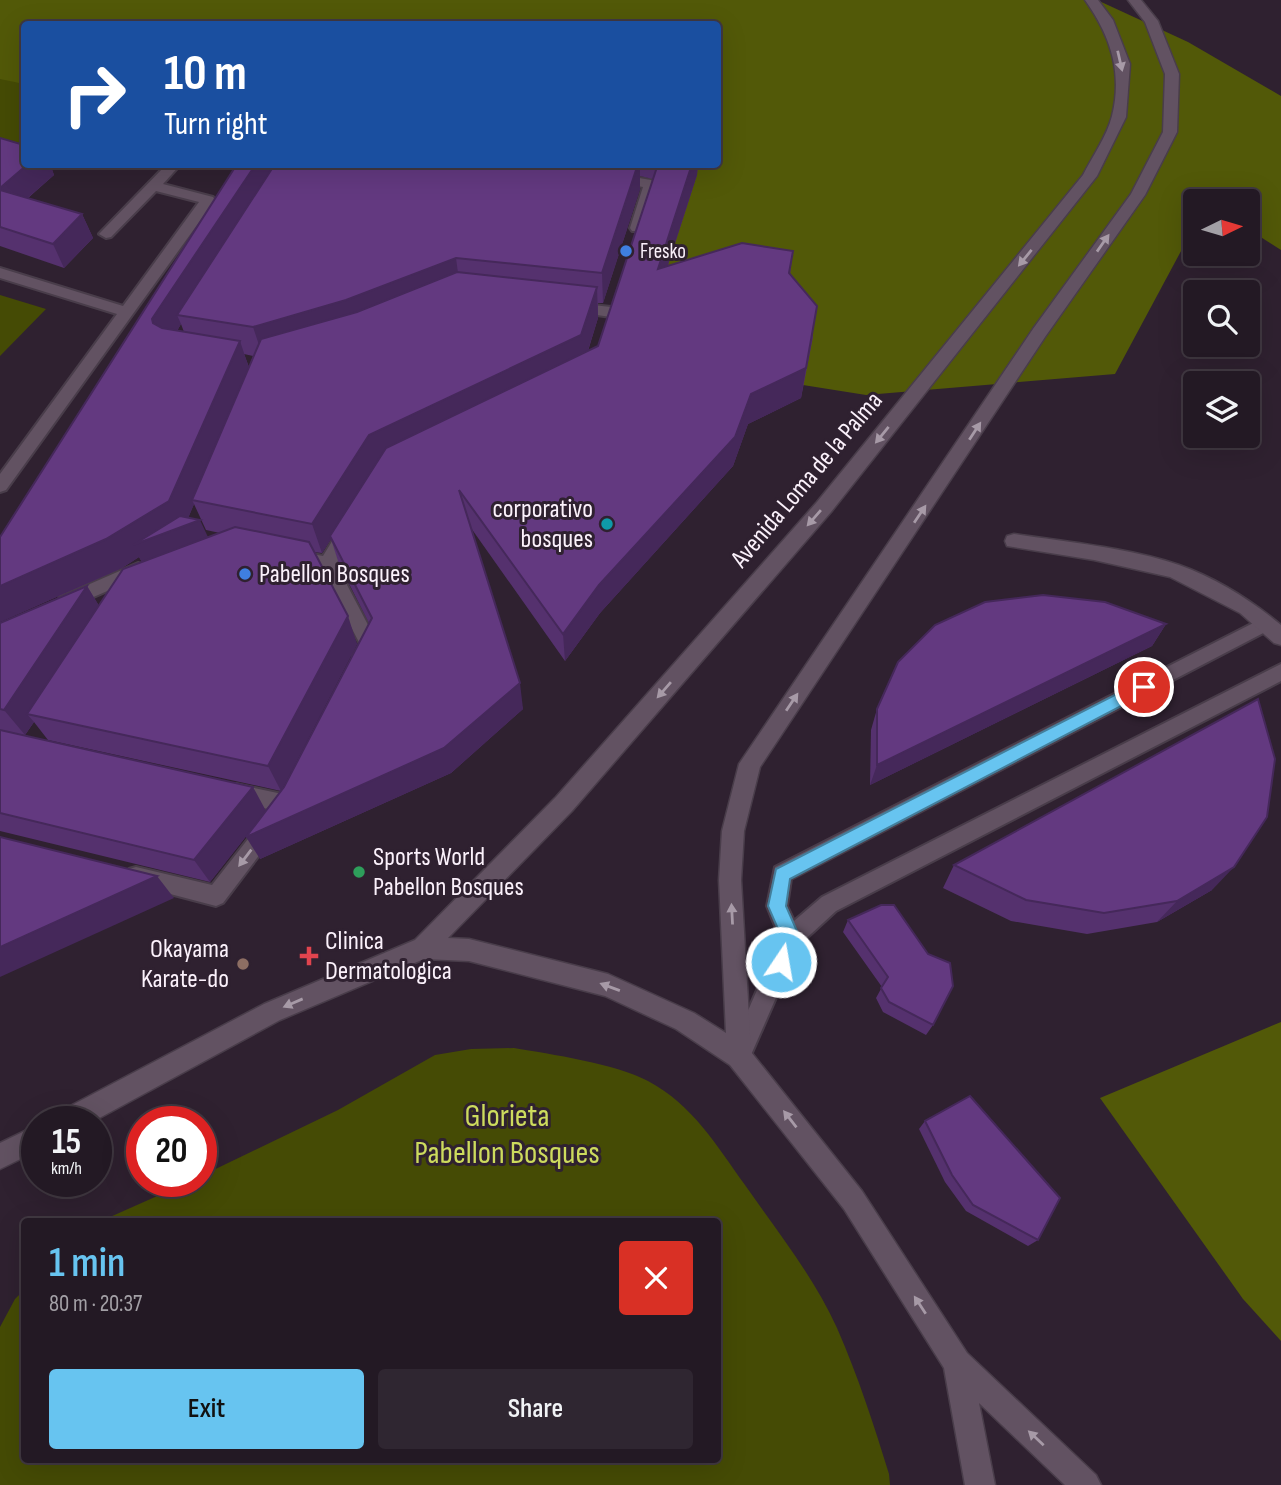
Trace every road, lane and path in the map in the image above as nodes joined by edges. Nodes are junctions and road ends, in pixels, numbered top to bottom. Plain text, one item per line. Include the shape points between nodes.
1 (1091, 0) edge
2 (1134, 0) edge
3 (171, 168) edge
4 (599, 175) edge
5 (154, 186) junction
6 (106, 234) dead end
7 (631, 248) edge
8 (0, 273) edge
9 (560, 306) edge
10 (125, 311) junction
11 (611, 312) edge
12 (29, 462) dead end
13 (0, 486) edge
14 (0, 502) edge
15 (356, 517) edge
16 (1014, 541) dead end
17 (286, 556) edge
18 (157, 559) edge
19 (327, 564) junction
20 (144, 586) edge
21 (1265, 624) junction
22 (1281, 637) edge
23 (356, 668) edge
24 (1281, 672) edge
25 (219, 789) edge
26 (122, 872) edge
27 (791, 938) junction
28 (424, 948) junction
29 (740, 1056) junction
30 (96, 1106) edge
31 (21, 1147) edge
32 (3, 1157) edge
33 (957, 1363) junction
34 (980, 1485) edge
35 (1086, 1485) edge

1 -> 28 main road, Avenida Loma de la Palma via 1106,20 1123,65 1119,117 1090,176 858,466 564,804
29 -> 2 main road via 730,880 733,831 750,764 1039,333 1138,195 1170,132 1172,74 1151,21
3 - 5 lane
4 - 7 lane via 651,184
5 - 6 lane
5 - 10 lane via 208,200
8 - 10 lane
9 - 11 lane
10 - 13 lane
12 - 14 lane
15 - 19 lane
16 - 21 main road via 1094,552 1175,571 1247,608
17 - 19 lane
18 - 20 lane via 53,616
19 - 23 lane via 369,643
21 - 22 main road
21 - 27 lane via 782,874 777,906
24 - 27 lane via 829,904
25 -> 26 lane via 290,798 216,896
27 - 29 lane
29 -> 28 main road via 685,1021 608,985 469,950
28 -> 30 main road via 272,1012
33 -> 29 main road via 853,1199
31 - 32 main road
33 - 34 main road
35 -> 33 main road

